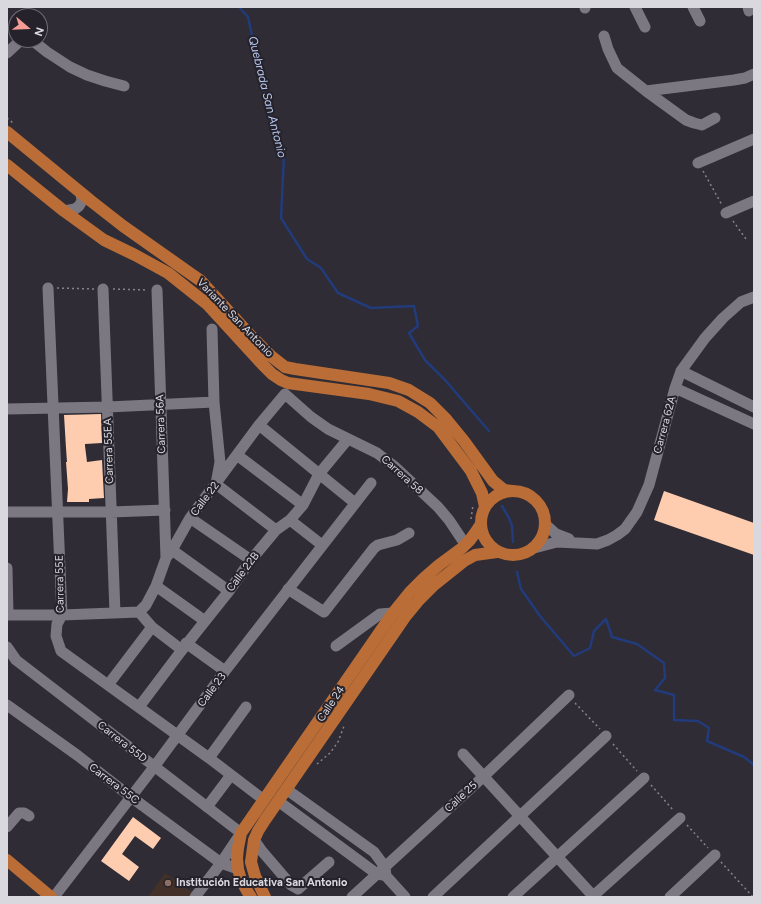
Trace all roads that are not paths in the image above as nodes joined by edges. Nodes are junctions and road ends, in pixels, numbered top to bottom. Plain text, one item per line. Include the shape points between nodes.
1 (635, 7) edge
2 (693, 7) edge
3 (700, 21) dead end
4 (645, 27) dead end
5 (604, 36) dead end
6 (42, 48) edge
7 (754, 74) edge
8 (124, 86) dead end
9 (646, 91) junction
10 (715, 118) dead end
11 (10, 127) edge
12 (754, 139) edge
13 (698, 163) road end
14 (7, 165) edge
15 (81, 193) junction
16 (754, 201) edge
17 (64, 211) junction
18 (726, 213) road end
19 (48, 288) dead end
20 (103, 289) dead end
21 (157, 290) dead end
22 (754, 297) edge
23 (212, 329) dead end
24 (681, 371) junction
25 (675, 388) junction
26 (284, 394) joint
27 (214, 402) junction
28 (160, 404) junction
29 (108, 406) junction
30 (754, 407) edge
31 (53, 408) junction
32 (7, 409) edge
33 (754, 424) edge
34 (259, 425) junction
35 (348, 439) junction
36 (237, 455) junction
37 (319, 474) junction
38 (371, 483) dead end
39 (216, 484) junction
40 (512, 491) junction
41 (355, 503) junction
42 (479, 505) junction
43 (304, 506) junction
44 (165, 510) junction
45 (7, 512) edge
46 (58, 512) junction
47 (110, 512) junction
48 (190, 518) junction
49 (290, 520) junction
50 (476, 523) junction
51 (545, 524) junction
52 (276, 530) junction
53 (409, 533) dead end
54 (579, 543) junction
55 (466, 544) junction
56 (322, 545) junction
57 (534, 548) junction
58 (497, 552) junction
59 (169, 554) junction
60 (251, 560) junction
61 (7, 568) edge
62 (156, 586) junction
63 (288, 589) junction
64 (229, 591) junction
65 (139, 612) junction
66 (115, 613) junction
67 (393, 613) junction
68 (62, 615) junction
69 (205, 621) junction
70 (152, 627) junction
71 (184, 646) junction
72 (336, 646) dead end
73 (8, 650) edge
74 (225, 671) junction
75 (108, 685) junction
76 (569, 695) road end
77 (7, 705) edge
78 (139, 707) junction
79 (246, 707) dead end
80 (178, 735) junction
81 (606, 736) road end
82 (463, 754) dead end
83 (209, 758) junction
84 (154, 767) junction
85 (231, 775) junction
86 (483, 777) junction
87 (644, 778) road end
88 (286, 790) junction
89 (131, 797) junction
90 (264, 800) junction
91 (278, 800) junction
92 (208, 808) junction
93 (29, 816) dead end
94 (520, 817) junction
95 (680, 818) road end
96 (7, 827) edge
97 (241, 833) junction
98 (254, 840) junction
99 (715, 855) road end
100 (557, 857) junction
101 (7, 860) edge
102 (329, 862) dead end
103 (221, 863) junction
104 (238, 869) junction
105 (383, 872) junction
106 (53, 897) edge
107 (195, 897) edge
108 (251, 897) edge
109 (265, 897) edge
110 (352, 897) edge
111 (405, 897) edge
112 (433, 897) edge
113 (513, 897) edge
114 (593, 897) edge
115 (670, 897) edge

1 - 4 street
2 - 3 street
5 - 9 street via 617,68
6 - 8 street via 70,67
7 - 9 street via 734,80
9 - 10 street via 694,124 702,125
11 - 15 main road, Variante San Antonio
12 - 13 street
14 - 17 main road, Variante San Antonio
15 - 17 street via 82,201 79,206
15 - 40 main road, Variante San Antonio via 200,281 261,347 285,367 389,383 409,390 446,419 493,481 504,490
16 - 18 street
17 - 42 main road, Variante San Antonio via 104,240 168,274 208,304 262,364 281,380 369,394 398,401 418,412 438,427 471,471 482,493
19 - 31 street, Carrera 55E
20 - 29 street, Carrera 55EA
21 - 28 street, Carrera 56A
22 - 24 street, Carrera 62A via 741,302 723,318
23 - 27 street
24 - 25 street, Carrera 62A
24 - 30 street
25 - 33 street
25 - 54 street, Carrera 62A via 649,485 637,512 625,529 608,540 596,544
26 - 34 street, Calle 22
26 - 35 street, Carrera 58 via 328,429
27 - 28 street
27 - 39 street via 220,462
28 - 29 street
28 - 44 street, Carrera 56A
29 - 31 street
29 - 47 street, Carrera 55EA
31 - 32 street
31 - 46 street, Carrera 55E
34 - 36 street, Calle 22
34 - 37 street
35 - 37 street, Calle 22B
35 - 55 street, Carrera 58 via 377,453 394,466 438,507
36 - 39 street, Calle 22
36 - 43 street
37 - 41 street
37 - 43 street, Calle 22B
38 - 41 street, Calle 23
39 - 48 street, Calle 22
39 - 52 street
40 - 42 main road via 496,495
40 - 51 main road, Variante San Antonio via 525,493 536,500 543,511
41 - 56 street, Calle 23
42 - 50 main road via 482,512
43 - 49 street, Calle 22B
44 - 47 street
44 - 59 street, Carrera 56A
45 - 46 street
46 - 47 street
46 - 68 street, Carrera 55E
47 - 66 street, Carrera 55EA
48 - 59 street, Calle 22
48 - 60 street
49 - 52 street, Calle 22B
49 - 56 street
50 - 55 main road, Calle 24 via 475,533
50 - 58 main road via 490,547
51 - 54 street, Carrera 62A via 556,534
51 - 57 main road via 542,537
52 - 60 street, Calle 22B
53 - 63 street via 374,548 324,612
54 - 57 street, Carrera 62A via 557,542
55 - 67 main road, Calle 24 via 424,578
56 - 63 street, Calle 23
57 - 58 main road via 512,556
58 - 88 main road, Calle 24 via 476,555 464,561 419,600
59 - 62 street, Calle 22
59 - 64 street
60 - 64 street, Calle 22B
61 - 68 street via 8,615
62 - 65 street, Calle 22 via 146,605
62 - 69 street
63 - 74 street, Calle 23
64 - 69 street, Calle 22B
65 - 66 street
65 - 70 street
66 - 68 street
67 - 72 street via 380,614
67 - 90 main road, Calle 24
68 - 75 street, Carrera 55E via 57,624 56,636 61,651
69 - 71 street, Calle 22B
70 - 71 street
70 - 75 street
71 - 74 street
71 - 78 street, Calle 22B
73 - 84 street, Carrera 55D via 16,660
74 - 80 street, Calle 23
75 - 78 street, Carrera 55E
76 - 86 street, Calle 25
77 - 89 street, Carrera 55C
78 - 80 street, Carrera 55E
79 - 83 street
80 - 83 street, Carrera 55E
80 - 84 street, Calle 23
81 - 94 street
82 - 86 street
83 - 85 street, Carrera 55E
84 - 89 street, Calle 23
84 - 92 street, Carrera 55D
85 - 90 street, Carrera 55E
85 - 92 street
86 - 94 street
86 - 105 street, Calle 25
87 - 100 street
88 - 91 main road, Calle 24
88 - 105 street via 374,852
89 - 103 street, Carrera 55C
89 - 106 street, Calle 23
90 - 97 main road, Calle 24
91 - 98 main road, Calle 24
91 - 105 street
92 - 97 street, Carrera 55D
93 - 96 street via 19,813
94 - 100 street
94 - 112 street
95 - 114 street
97 - 103 street, Calle 24
97 - 104 main road via 237,853
98 - 102 street via 291,885 298,889
98 - 109 main road via 251,862
99 - 115 street
100 - 113 street
100 - 114 street
101 - 106 main road
103 - 104 street, Carrera 55C
103 - 107 street, Calle 24
104 - 108 main road
105 - 110 street, Calle 25
105 - 111 street

